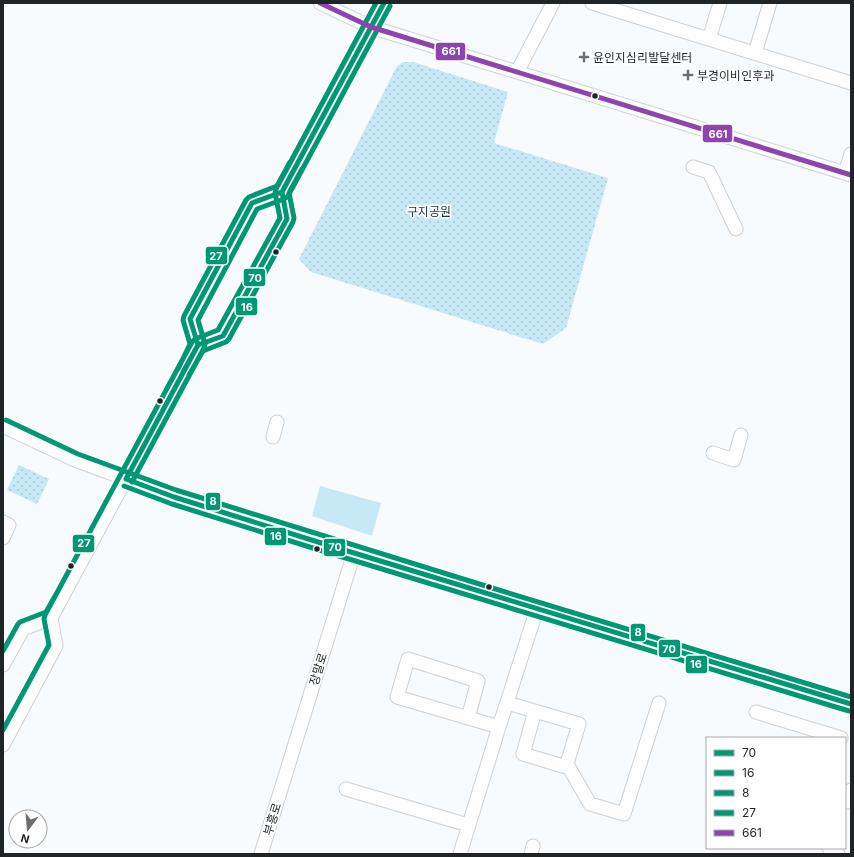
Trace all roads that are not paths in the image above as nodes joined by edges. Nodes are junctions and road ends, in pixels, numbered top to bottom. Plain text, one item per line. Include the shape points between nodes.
1 (320, 3) edge
2 (384, 3) edge
3 (553, 3) edge
4 (592, 3) edge
5 (720, 3) edge
6 (770, 3) edge
7 (626, 8) edge
8 (371, 27) junction
9 (709, 39) junction
10 (755, 53) junction
11 (517, 72) junction
12 (851, 83) edge
13 (851, 154) edge
14 (693, 167) dead end
15 (848, 174) edge
16 (282, 192) junction
17 (736, 229) dead end
18 (198, 345) junction
19 (277, 422) dead end
20 (3, 426) edge
21 (741, 435) dead end
22 (273, 437) dead end
23 (713, 453) dead end
24 (126, 479) junction
25 (3, 522) edge
26 (3, 538) edge
27 (354, 553) junction
28 (537, 609) junction
29 (51, 618) junction
30 (3, 666) edge
31 (507, 703) junction
32 (659, 703) dead end
33 (851, 704) edge
34 (536, 711) junction
35 (756, 712) dead end
36 (468, 718) junction
37 (499, 727) junction
38 (838, 737) edge
39 (3, 744) edge
40 (567, 764) junction
41 (283, 784) joint
42 (346, 789) dead end
43 (468, 825) junction
44 (261, 854) edge
45 (460, 854) edge

1 - 8 street
2 - 8 street
3 - 11 street
4 - 7 street
5 - 9 street
6 - 10 street
7 - 9 street
8 - 11 street
8 - 16 street
9 - 10 street
10 - 12 street
11 - 15 street
13 - 15 street
14 - 17 street via 709,172
16 - 18 street via 287,219 223,336
16 - 18 street via 252,203 190,319
18 - 24 street
19 - 22 street
20 - 24 street via 75,460
21 - 23 street via 734,460
24 - 27 street via 174,497
24 - 29 street
25 - 26 street via 9,525
27 - 28 street
27 - 41 street, 장말로
28 - 31 street
28 - 33 street
29 - 30 street via 23,629
29 - 39 street via 56,646
31 - 34 street
31 - 37 street
32 - 40 street via 624,814 590,804
34 - 40 street via 578,724
34 - 40 street via 523,754 566,767
35 - 38 street
36 - 36 street via 397,697 408,659 478,681
36 - 37 street
37 - 43 street
41 - 44 street, 부흥로
42 - 43 street
43 - 45 street

